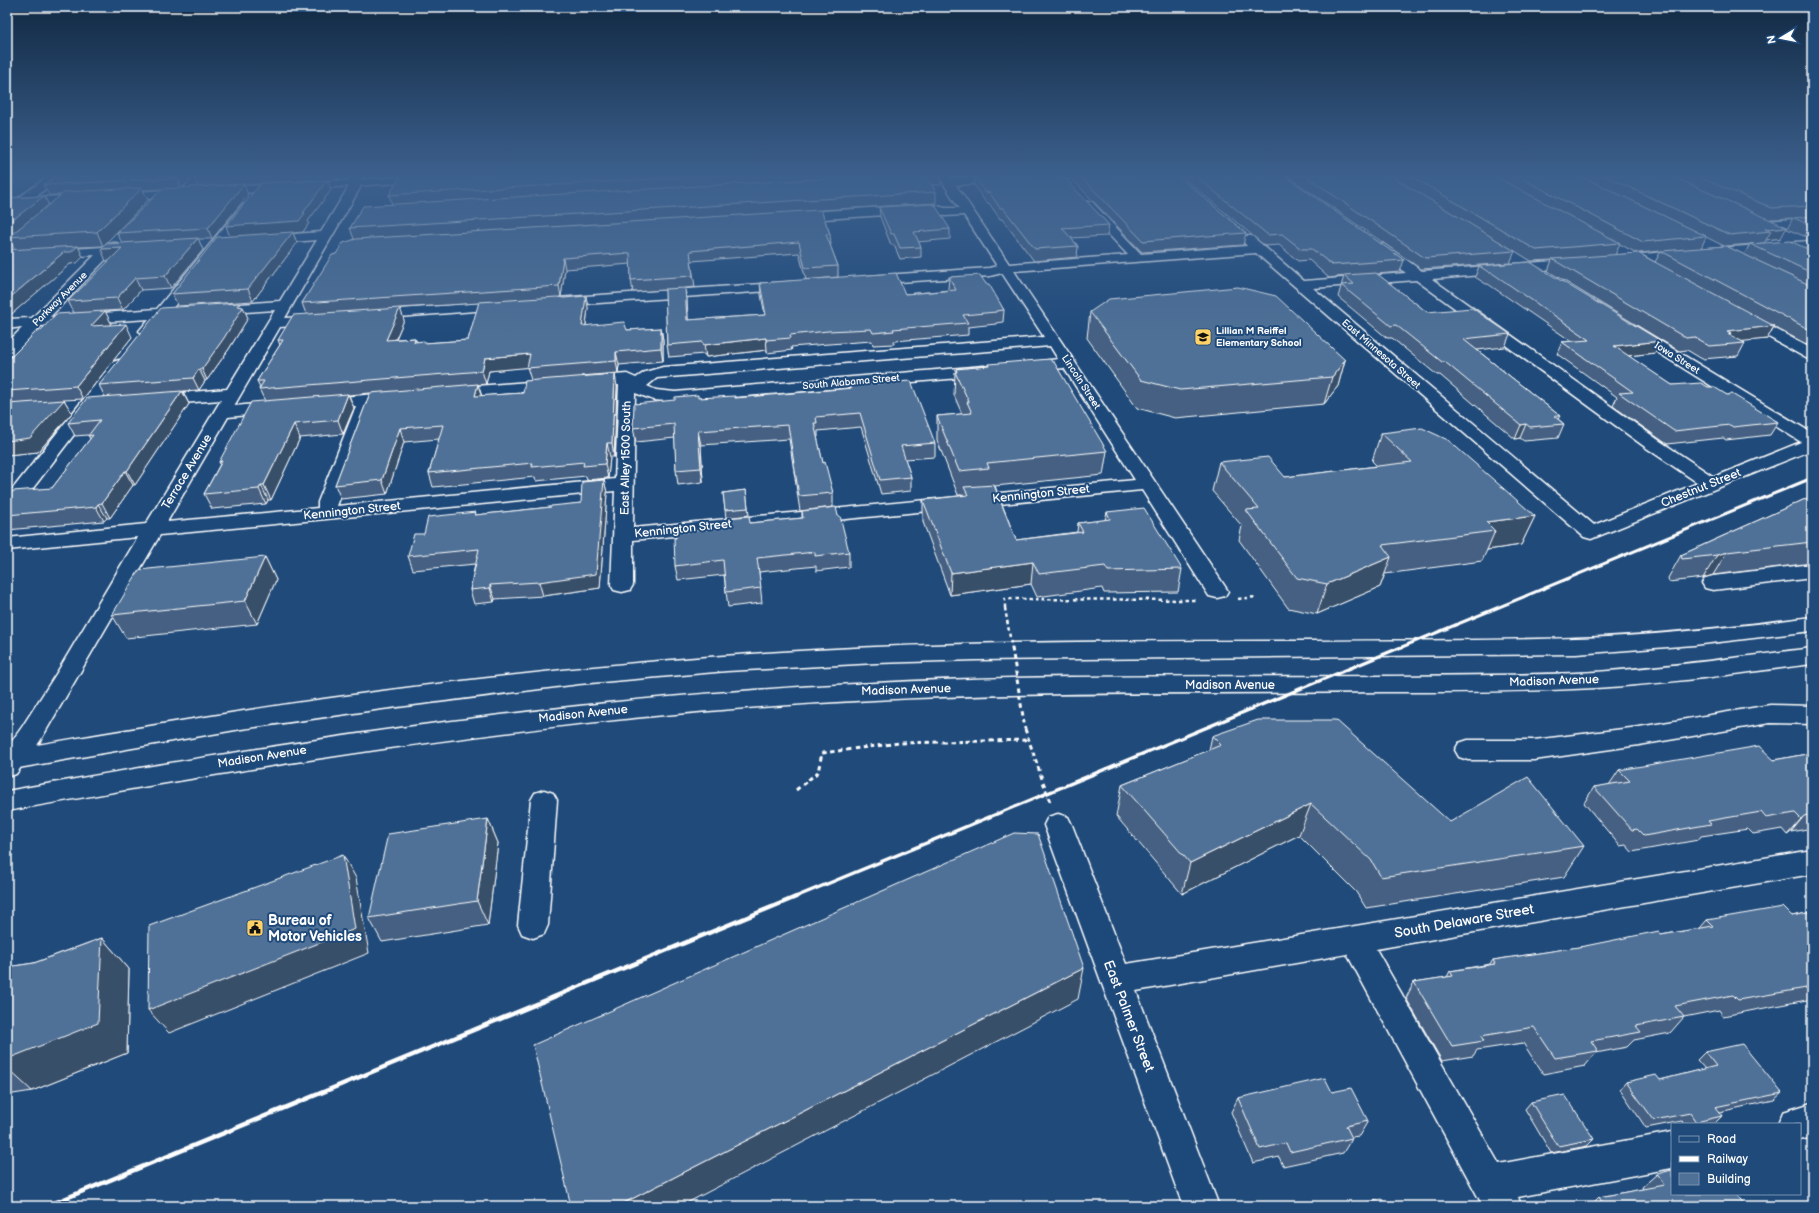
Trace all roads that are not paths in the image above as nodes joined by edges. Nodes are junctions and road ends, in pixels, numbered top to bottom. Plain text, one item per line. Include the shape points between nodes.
1 (222, 232) edge
2 (334, 232) edge
3 (980, 232) edge
4 (1113, 232) edge
5 (1239, 232) edge
6 (1779, 232) edge
7 (122, 235) edge
8 (1367, 239) edge
9 (250, 241) edge
10 (1701, 241) edge
11 (234, 242) edge
12 (211, 244) junction
13 (1810, 246) edge
14 (325, 247) junction
15 (141, 248) edge
16 (1616, 248) edge
17 (1259, 249) junction
18 (107, 251) junction
19 (1722, 252) junction
20 (1510, 255) edge
21 (7, 257) edge
22 (1138, 258) junction
23 (1636, 259) junction
24 (1606, 261) edge
25 (1590, 262) edge
26 (1743, 262) edge
27 (1530, 267) junction
28 (1004, 268) junction
29 (1656, 270) edge
30 (1418, 276) junction
31 (1550, 280) edge
32 (852, 281) edge
33 (805, 285) edge
34 (1301, 285) junction
35 (539, 303) edge
36 (523, 304) edge
37 (285, 305) junction
38 (1731, 310) edge
39 (197, 311) edge
40 (182, 312) edge
41 (160, 314) junction
42 (358, 316) edge
43 (335, 318) edge
44 (1617, 321) edge
45 (37, 322) junction
46 (275, 323) junction
47 (7, 324) edge
48 (1053, 341) junction
49 (7, 352) edge
50 (1812, 355) edge
51 (1068, 363) junction
52 (632, 383) junction
53 (232, 394) junction
54 (438, 394) edge
55 (414, 396) edge
56 (367, 400) junction
57 (141, 401) edge
58 (111, 403) edge
59 (88, 404) junction
60 (66, 406) dead end
61 (223, 412) junction
62 (1812, 442) edge
63 (625, 484) junction
64 (1148, 484) junction
65 (1712, 484) junction
66 (7, 509) edge
67 (327, 514) junction
68 (152, 532) junction
69 (1591, 533) joint
70 (624, 535) junction
71 (14, 544) edge
72 (7, 560) edge
73 (1812, 571) edge
74 (1713, 583) dead end
75 (622, 585) dead end
76 (1217, 591) dead end
77 (1812, 624) edge
78 (1812, 656) edge
79 (1810, 717) edge
80 (1468, 750) dead end
81 (9, 762) edge
82 (544, 800) dead end
83 (7, 801) edge
84 (1058, 825) road end
85 (1812, 862) edge
86 (533, 926) dead end
87 (1355, 940) junction
88 (1116, 980) junction
89 (1812, 1120) edge
90 (1799, 1123) edge
91 (1671, 1150) edge
92 (1497, 1195) edge
93 (1201, 1206) edge

1 - 12 street
2 - 14 street, Terrace Avenue
3 - 28 street, Lincoln Street
4 - 22 street
5 - 17 street, East Minnesota Street
6 - 13 street
7 - 18 street, Parkway Avenue
8 - 30 street
9 - 14 street
10 - 19 street
11 - 12 street
12 - 41 street
13 - 19 street
14 - 37 street, Terrace Avenue
15 - 18 street
16 - 23 street
17 - 22 street
17 - 34 street, East Minnesota Street
18 - 21 street
18 - 45 street, Parkway Avenue
19 - 23 street
19 - 26 street
20 - 27 street
22 - 28 street
23 - 24 street
23 - 29 street
25 - 27 street
27 - 30 street
27 - 31 street
28 - 32 street via 990,272
28 - 48 street, Lincoln Street
30 - 34 street
30 - 65 street
33 - 35 street
34 - 69 street, East Minnesota Street
36 - 42 street
37 - 39 street
37 - 46 street, Terrace Avenue
38 - 50 street
40 - 41 street
41 - 45 street
41 - 59 street
43 - 46 street
44 - 62 street, Iowa Street
45 - 47 street
45 - 49 street, Parkway Avenue
46 - 53 street, Terrace Avenue
48 - 51 street, Lincoln Street
48 - 52 street via 663,372
51 - 52 street, South Alabama Street via 675,397 654,396
51 - 64 street, Lincoln Street
52 - 54 street
52 - 63 street, East Alley 1500 South
53 - 57 street
53 - 61 street, Terrace Avenue
55 - 56 street
56 - 61 street
56 - 67 street via 328,502
58 - 59 street
59 - 60 street
59 - 66 street
61 - 68 street, Terrace Avenue
62 - 65 street, Chestnut Street
63 - 67 street, Kennington Street
63 - 70 street, East Alley 1500 South
64 - 70 street, Kennington Street
64 - 76 street, Lincoln Street
65 - 69 street, Chestnut Street
67 - 68 street, Kennington Street
68 - 71 street
68 - 81 street, Terrace Avenue via 31,734
70 - 75 street, East Alley 1500 South
71 - 72 street
73 - 74 street
77 - 81 street via 1680,640 1576,646 948,652 710,665 574,677 381,700 224,723
78 - 83 street, Madison Avenue via 1664,674 1534,682 1084,685 766,697 569,715 388,738 197,767
79 - 80 street via 1770,714 1534,750
82 - 86 street
84 - 88 street, East Palmer Street
85 - 87 street, South Delaware Street
87 - 88 street, South Delaware Street
87 - 92 street
88 - 93 street, East Palmer Street
89 - 90 street
91 - 92 street

